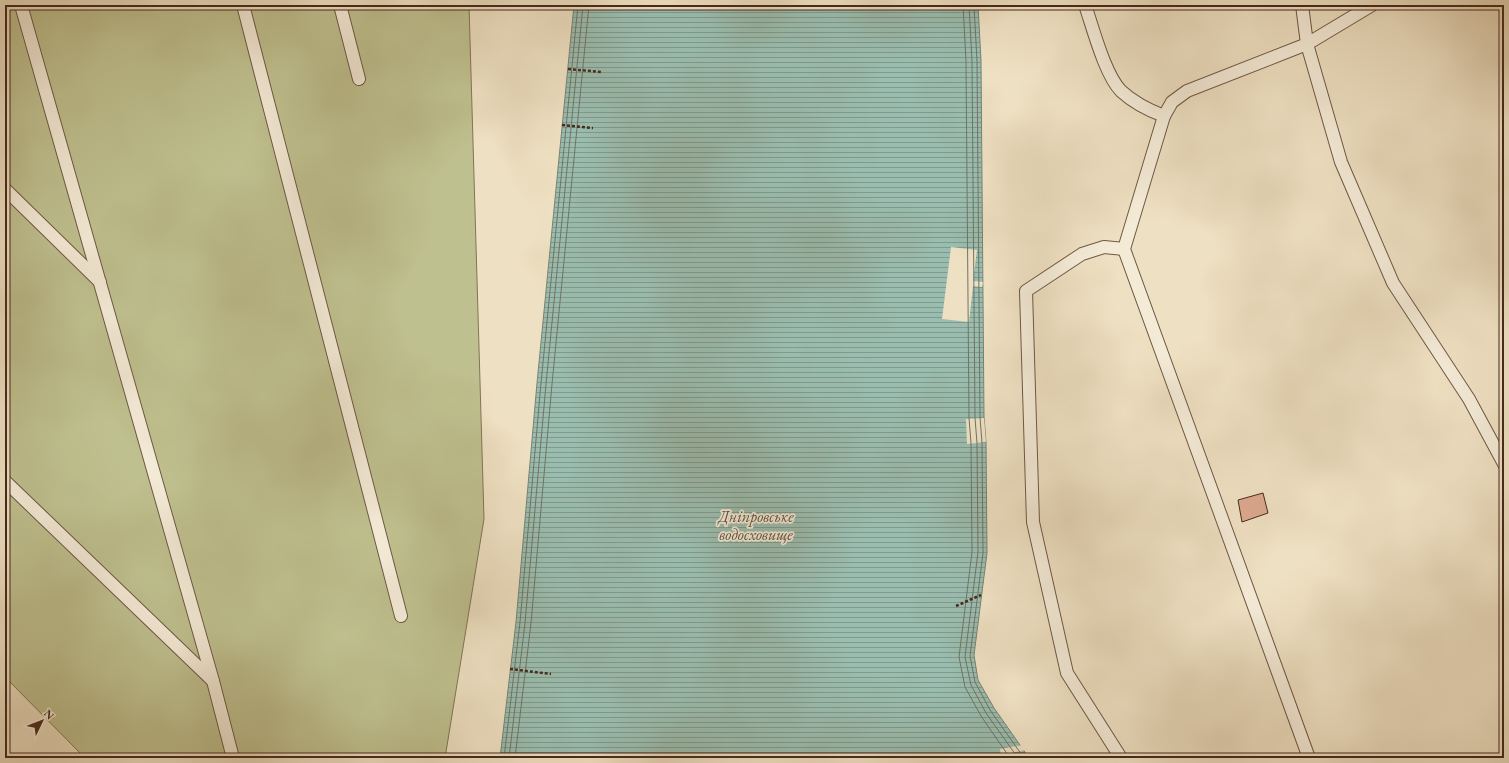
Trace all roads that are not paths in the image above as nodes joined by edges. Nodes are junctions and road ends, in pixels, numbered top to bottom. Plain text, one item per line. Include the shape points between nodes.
1 (21, 5) edge
2 (243, 5) edge
3 (340, 5) edge
4 (1085, 5) edge
5 (1302, 5) edge
6 (1372, 5) edge
7 (1307, 44) junction
8 (359, 79) dead end
9 (1164, 116) junction
10 (5, 189) edge
11 (1124, 248) junction
12 (100, 282) junction
13 (1504, 464) edge
14 (5, 481) edge
15 (401, 616) dead end
16 (213, 681) junction
17 (233, 758) edge
18 (1121, 758) edge
19 (1309, 758) edge

1 - 12 lane
2 - 15 lane
3 - 8 lane
4 - 9 lane via 1110,75 1121,90 1134,101
5 - 7 lane
6 - 7 lane
7 - 9 lane via 1187,91 1172,102
7 - 13 lane via 1342,162 1393,283 1469,399
9 - 11 lane
10 - 12 lane
11 - 18 lane via 1104,247 1082,254 1026,291 1033,522 1067,673
11 - 19 lane
12 - 16 lane
14 - 16 lane
16 - 17 lane

